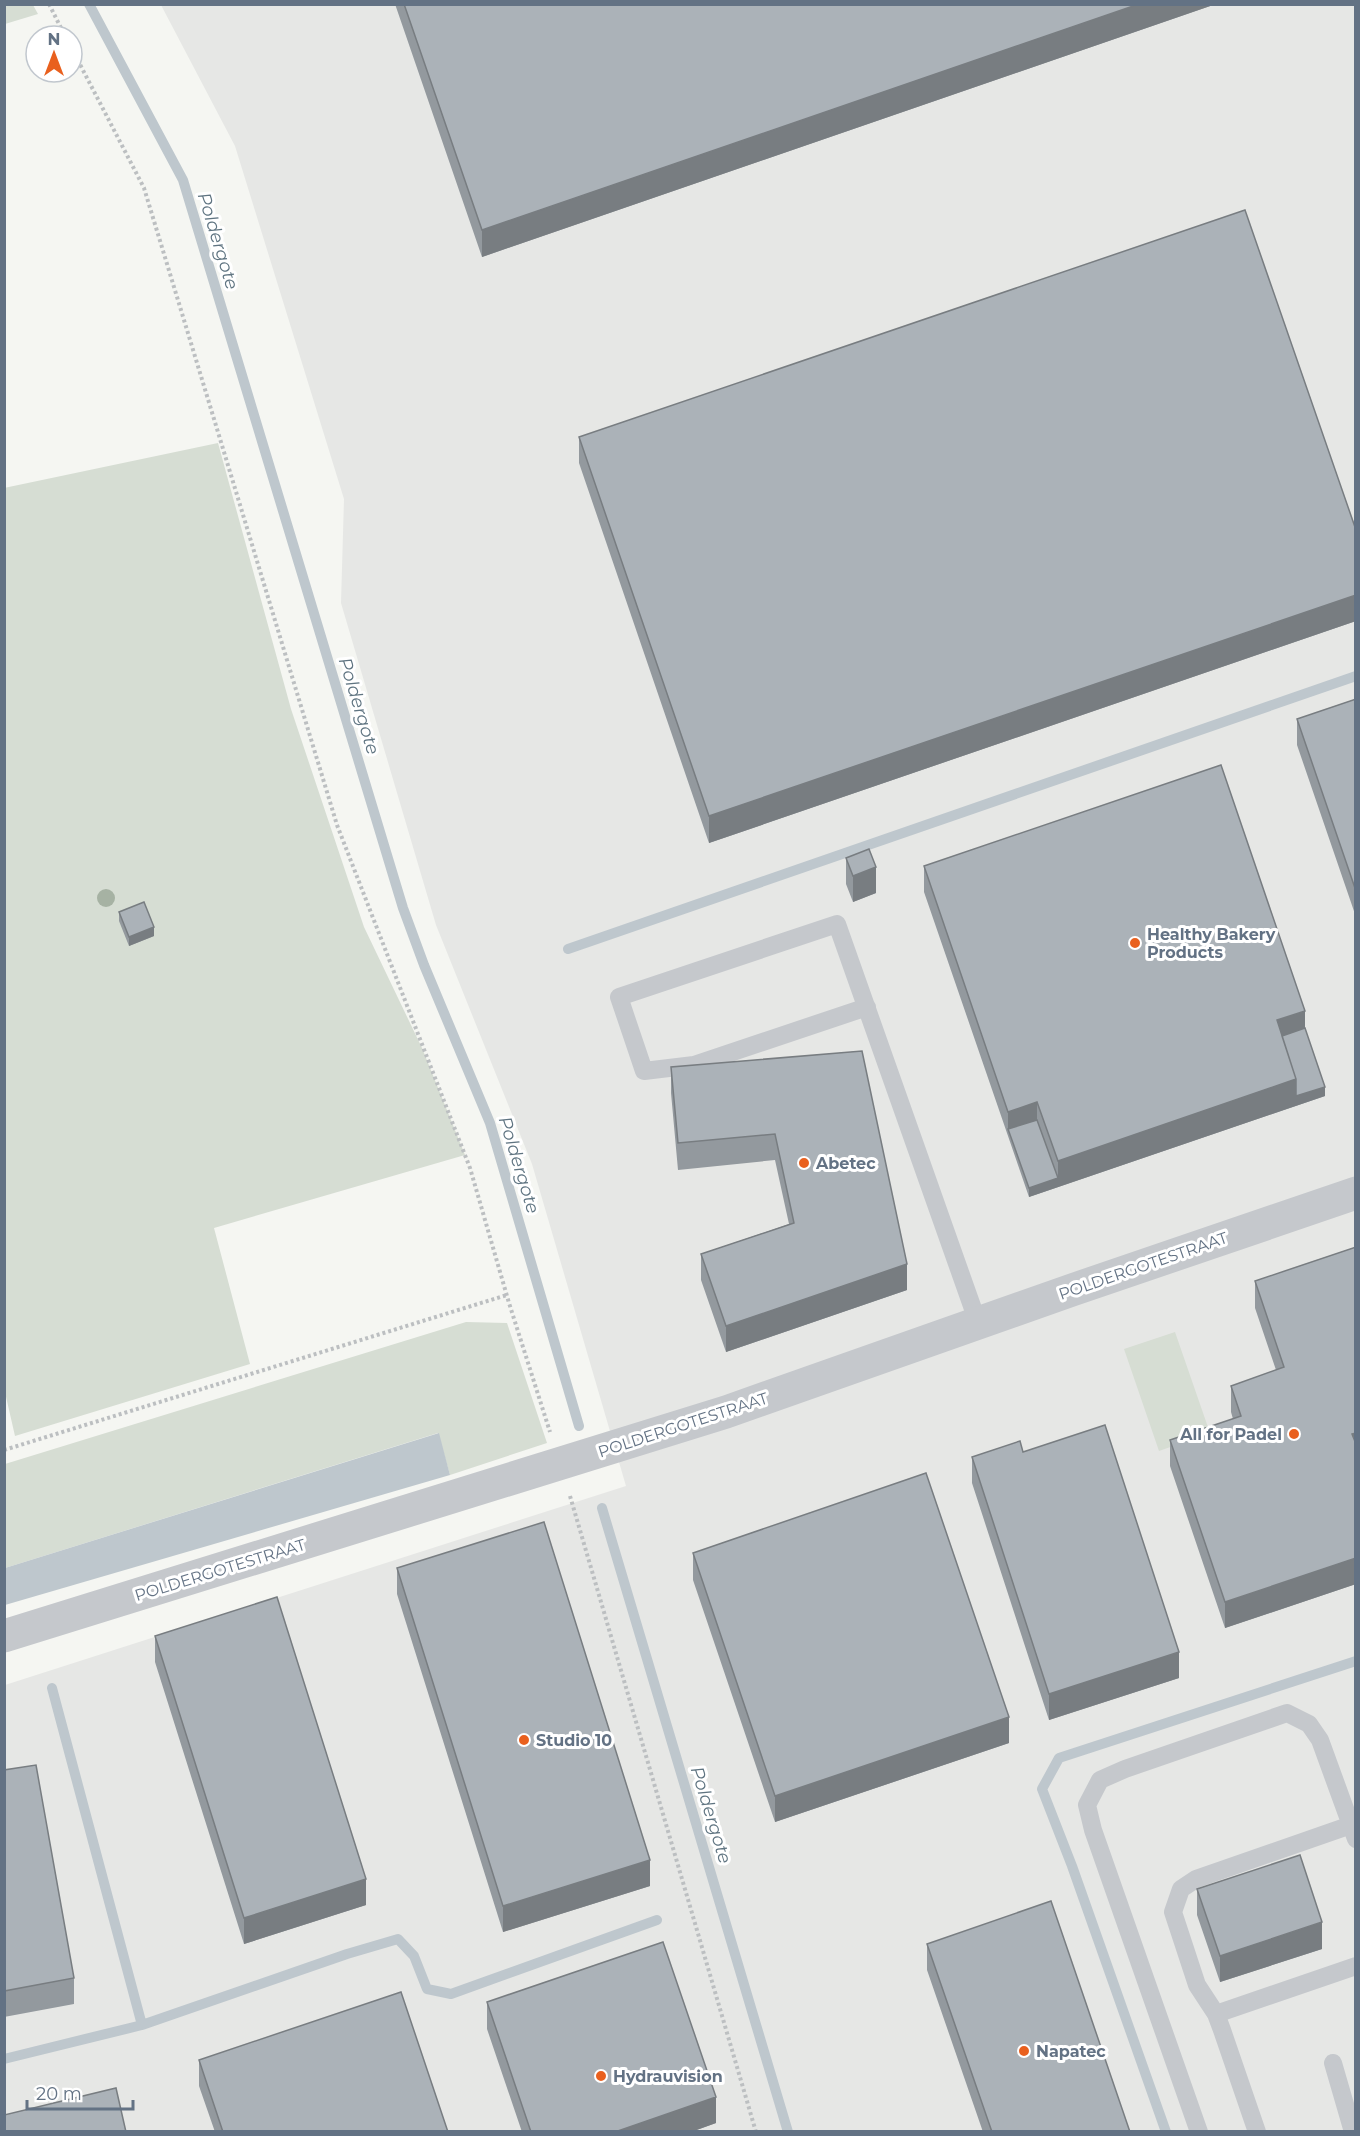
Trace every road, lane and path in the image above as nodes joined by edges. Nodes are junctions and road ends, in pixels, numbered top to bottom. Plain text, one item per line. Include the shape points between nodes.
1 (49, 4) edge
2 (59, 24) edge
3 (84, 72) edge
4 (867, 1007) junction
5 (1356, 1194) edge
6 (507, 1295) junction
7 (978, 1323) junction
8 (4, 1450) edge
9 (561, 1465) junction
10 (4, 1636) edge
11 (1353, 1832) edge
12 (1356, 1966) edge
13 (1216, 2014) junction
14 (1333, 2063) dead end
15 (756, 2132) edge
16 (1199, 2132) edge
17 (1257, 2132) edge
18 (1353, 2132) edge

1 - 2 path
3 - 6 path via 144,188 337,825 470,1168
4 - 4 lane via 837,924 619,997 644,1071 694,1065
4 - 7 lane
5 - 7 street, POLDERGOTESTRAAT
6 - 8 path
6 - 9 path
7 - 9 street, POLDERGOTESTRAAT via 726,1412
9 - 10 street, POLDERGOTESTRAAT
9 - 15 path
11 - 13 lane via 1196,1879 1181,1889 1173,1912 1197,1985
11 - 16 lane via 1320,1740 1309,1724 1287,1713 1125,1768 1100,1780 1087,1805
12 - 13 lane
13 - 17 lane
14 - 18 lane

